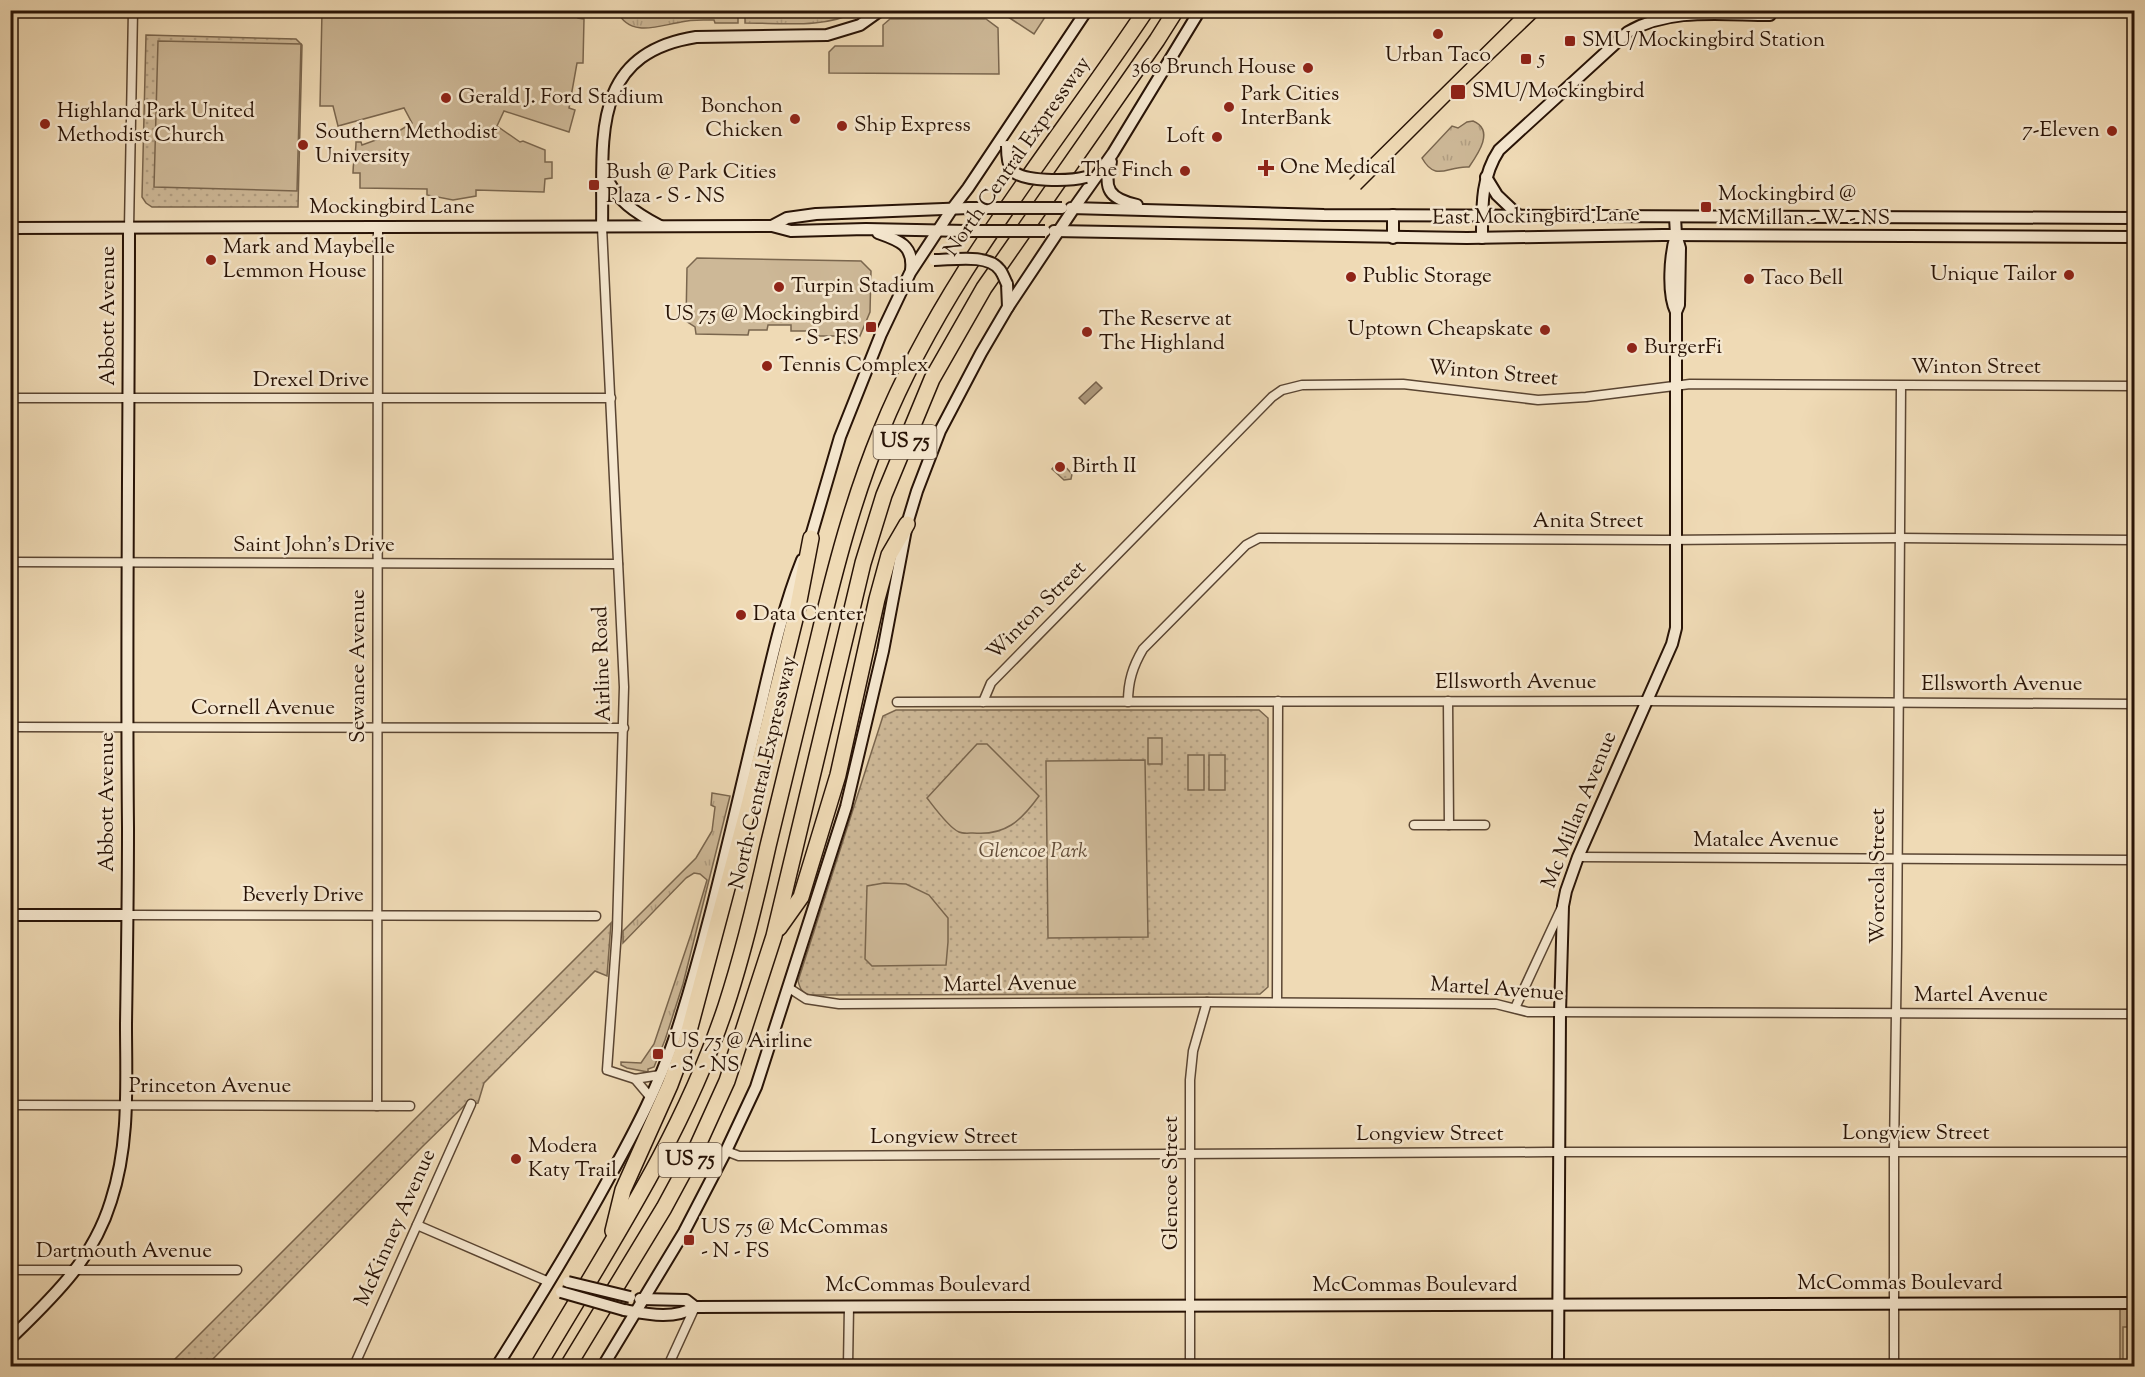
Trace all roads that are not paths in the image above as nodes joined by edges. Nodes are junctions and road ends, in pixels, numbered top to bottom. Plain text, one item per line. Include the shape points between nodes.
1 (133, 10) edge
2 (880, 10) edge
3 (1087, 10) edge
4 (1146, 10) edge
5 (1176, 10) edge
6 (1200, 10) edge
7 (1702, 13) edge
8 (1770, 15) dead end
9 (1009, 124) junction
10 (1113, 153) junction
11 (603, 170) junction
12 (1098, 174) junction
13 (1486, 177) junction
14 (1074, 208) junction
15 (952, 209) junction
16 (1161, 210) junction
17 (1246, 213) junction
18 (1393, 215) junction
19 (1482, 215) junction
20 (1518, 215) junction
21 (1564, 216) junction
22 (1675, 217) junction
23 (1829, 217) junction
24 (1955, 217) junction
25 (2134, 218) edge
26 (660, 226) junction
27 (772, 226) junction
28 (378, 227) junction
29 (602, 227) junction
30 (10, 228) edge
31 (129, 228) junction
32 (866, 229) junction
33 (939, 231) junction
34 (1059, 231) junction
35 (1676, 235) junction
36 (1247, 236) junction
37 (1564, 236) junction
38 (1830, 236) junction
39 (1956, 237) junction
40 (2134, 237) edge
41 (1393, 238) junction
42 (1482, 238) junction
43 (910, 273) junction
44 (1008, 308) junction
45 (1676, 386) junction
46 (1901, 386) junction
47 (2134, 386) edge
48 (10, 398) edge
49 (128, 398) junction
50 (611, 398) junction
51 (377, 399) junction
52 (907, 524) junction
53 (811, 538) junction
54 (1899, 538) junction
55 (1676, 540) junction
56 (2134, 540) edge
57 (10, 562) edge
58 (128, 562) junction
59 (377, 564) junction
60 (618, 564) junction
61 (1278, 701) junction
62 (1448, 701) junction
63 (1646, 701) junction
64 (897, 702) dead end
65 (983, 702) junction
66 (1128, 702) junction
67 (1897, 702) junction
68 (2134, 704) edge
69 (10, 727) edge
70 (127, 727) junction
71 (377, 727) junction
72 (624, 728) junction
73 (1414, 825) dead end
74 (1449, 825) junction
75 (1485, 825) dead end
76 (1578, 857) junction
77 (1897, 859) junction
78 (2134, 860) edge
79 (1563, 906) junction
80 (10, 915) edge
81 (128, 915) junction
82 (377, 915) junction
83 (596, 916) dead end
84 (774, 936) junction
85 (789, 988) junction
86 (1208, 1002) junction
87 (1277, 1002) junction
88 (1515, 1008) junction
89 (1560, 1013) junction
90 (1895, 1014) junction
91 (2134, 1014) edge
92 (660, 1075) junction
93 (635, 1078) junction
94 (651, 1098) junction
95 (471, 1104) dead end
96 (10, 1105) edge
97 (126, 1105) junction
98 (377, 1106) junction
99 (410, 1106) dead end
100 (726, 1152) junction
101 (1559, 1152) junction
102 (1893, 1152) junction
103 (2134, 1152) edge
104 (1190, 1155) junction
105 (417, 1225) junction
106 (608, 1249) junction
107 (10, 1270) edge
108 (76, 1270) junction
109 (237, 1270) dead end
110 (549, 1282) junction
111 (644, 1300) junction
112 (1895, 1303) junction
113 (2134, 1303) edge
114 (1190, 1305) junction
115 (849, 1306) junction
116 (1558, 1306) junction
117 (694, 1307) junction
118 (636, 1312) junction
119 (10, 1339) edge
120 (354, 1366) edge
121 (497, 1366) edge
122 (538, 1366) edge
123 (568, 1366) edge
124 (603, 1366) edge
125 (668, 1366) edge
126 (848, 1366) edge
127 (1190, 1366) edge
128 (1558, 1366) edge
129 (1894, 1366) edge

1 - 31 street
2 - 11 main road via 860,25 827,35 696,36 661,46 634,65 610,100 603,132
3 - 9 main road, North Central Expressway
4 - 106 highway, North Central Expressway / US 75 via 963,272 926,334 889,412 842,543 726,1007 678,1124
5 - 84 highway, US 75 via 984,288 927,389 884,495 863,563
6 - 10 main road
7 - 8 main road
7 - 13 main road via 1655,19 1628,32 1499,150
9 - 12 main road, bridge via 1007,157 1018,176 1074,179
9 - 15 main road, North Central Expressway
10 - 12 main road
10 - 16 main road via 1107,180 1112,194 1121,201
11 - 26 main road via 618,198
11 - 29 main road
12 - 14 main road
13 - 19 main road
13 - 20 main road via 1497,195
14 - 15 main road, East Mockingbird Lane, bridge
14 - 16 main road, East Mockingbird Lane
14 - 34 main road
15 - 27 main road, Mockingbird Lane via 816,214 787,218
15 - 33 main road, North Central Expressway
16 - 17 main road, East Mockingbird Lane
17 - 18 main road, East Mockingbird Lane
17 - 36 main road
18 - 19 main road, East Mockingbird Lane
18 - 41 main road
19 - 20 main road, East Mockingbird Lane
19 - 42 main road
20 - 21 main road, East Mockingbird Lane
21 - 22 main road, East Mockingbird Lane
21 - 37 main road
22 - 23 main road, East Mockingbird Lane
22 - 35 main road, Mc Millan Avenue
23 - 24 main road, East Mockingbird Lane
23 - 38 main road
24 - 25 main road, East Mockingbird Lane
24 - 39 main road
26 - 27 main road, Mockingbird Lane
26 - 29 main road, Mockingbird Lane
27 - 32 main road, Mockingbird Lane via 791,231
28 - 29 main road, Mockingbird Lane
28 - 31 main road, Mockingbird Lane
28 - 51 street, Sewanee Avenue
29 - 50 street, Airline Road
30 - 31 main road, Mockingbird Lane
31 - 49 main road, Abbott Avenue
32 - 33 main road, Mockingbird Lane
32 - 43 main road via 904,244 912,260
33 - 34 main road, East Mockingbird Lane, bridge
33 - 43 main road, North Central Expressway
34 - 36 main road, East Mockingbird Lane
34 - 44 main road
35 - 37 main road, East Mockingbird Lane
35 - 38 main road, East Mockingbird Lane
35 - 45 main road, Mc Millan Avenue via 1680,248
36 - 41 main road, East Mockingbird Lane
37 - 42 main road, East Mockingbird Lane
38 - 39 main road, East Mockingbird Lane
39 - 40 main road, East Mockingbird Lane
41 - 42 main road, East Mockingbird Lane
43 - 44 main road, bridge via 934,260 990,262 1000,269 1007,284
43 - 53 main road, North Central Expressway via 840,437
44 - 52 main road via 940,431
45 - 46 street, Winton Street
45 - 55 main road, Mc Millan Avenue
45 - 65 street, Winton Street via 1538,399 1403,384 1302,385 1282,390 991,683
46 - 47 street, Winton Street
46 - 54 street, Worcola Street
48 - 49 street, Drexel Drive
49 - 51 street, Drexel Drive
49 - 58 main road, Abbott Avenue
50 - 51 street, Drexel Drive
50 - 60 street, Airline Road
51 - 59 street, Sewanee Avenue
52 - 84 highway via 889,555 838,775 801,897
52 - 85 main road via 883,651 846,807
53 - 92 main road, North Central Expressway via 780,626 709,922
53 - 106 highway via 789,644 686,1042 623,1190
54 - 55 street, Anita Street
54 - 56 street, Anita Street
54 - 67 street, Worcola Street
55 - 63 main road, Mc Millan Avenue via 1676,628
55 - 66 street, Anita Street via 1259,538 1246,545 1143,649 1130,678
57 - 58 street, Saint John's Drive
58 - 59 street, Saint John's Drive
58 - 70 main road, Abbott Avenue
59 - 60 street, Saint John's Drive
59 - 71 street, Sewanee Avenue
60 - 72 street, Airline Road
61 - 62 street, Ellsworth Avenue
61 - 66 street, Ellsworth Avenue
61 - 87 street
62 - 63 street, Ellsworth Avenue
62 - 74 street
63 - 67 street, Ellsworth Avenue
63 - 76 main road, Mc Millan Avenue
64 - 65 street, Ellsworth Avenue
65 - 66 street, Ellsworth Avenue
67 - 68 street, Ellsworth Avenue
67 - 77 street, Worcola Street
69 - 70 street, Cornell Avenue
70 - 71 street, Cornell Avenue
70 - 81 main road, Abbott Avenue
71 - 72 street, Cornell Avenue
71 - 82 street, Sewanee Avenue
72 - 93 street, Airline Road via 617,930 607,1070
73 - 74 street
74 - 75 street
76 - 77 street, Matalee Avenue
76 - 79 main road, Mc Millan Avenue
77 - 78 street, Matalee Avenue
77 - 90 street, Worcola Street
79 - 88 street
79 - 89 main road, Mc Millan Avenue
80 - 81 main road, Beverly Drive
81 - 82 street, Beverly Drive
81 - 97 main road, Abbott Avenue
82 - 83 street, Beverly Drive
82 - 98 street, Sewanee Avenue
84 - 123 highway, US 75 via 727,1080 698,1146
85 - 86 street, Martel Avenue via 806,999 839,1004
85 - 100 main road via 756,1087
86 - 87 street, Martel Avenue
86 - 104 street, Glencoe Street via 1191,1064
87 - 88 street, Martel Avenue via 1496,1004
88 - 89 street, Martel Avenue
89 - 90 street, Martel Avenue
89 - 101 main road, Mc Millan Avenue
90 - 91 street, Martel Avenue
90 - 102 street, Worcola Street
92 - 93 street, Airline Road
92 - 94 main road, North Central Expressway
93 - 94 street
94 - 110 main road, North Central Expressway
95 - 105 street, McKinney Avenue
96 - 97 street, Princeton Avenue
97 - 98 street, Princeton Avenue
97 - 108 main road, Abbott Avenue via 123,1158 110,1205
98 - 99 street, Princeton Avenue
100 - 104 street, Longview Street via 739,1156
100 - 111 main road
101 - 102 street, Longview Street
101 - 104 street, Longview Street
101 - 116 main road, Mc Millan Avenue
102 - 103 street, Longview Street
102 - 112 street, Worcola Street
104 - 114 street, Glencoe Street
105 - 110 street, McCommas Boulevard
105 - 120 street, McKinney Avenue
106 - 122 highway, North Central Expressway / US 75
107 - 108 street, Dartmouth Avenue
108 - 109 street, Dartmouth Avenue
108 - 119 main road, Abbott Avenue
110 - 111 main road, McCommas Boulevard, bridge via 568,1282
110 - 118 main road, McCommas Boulevard, bridge via 561,1293
110 - 121 main road, North Central Expressway
111 - 117 main road, McCommas Boulevard via 686,1300
111 - 118 main road
112 - 113 main road, McCommas Boulevard
112 - 116 main road, McCommas Boulevard
112 - 129 street, Worcola Street
114 - 115 main road, McCommas Boulevard
114 - 116 main road, McCommas Boulevard
114 - 127 street, Glencoe Street
115 - 117 main road, McCommas Boulevard
115 - 126 street
116 - 128 main road, Mc Millan Avenue
117 - 118 main road, McCommas Boulevard via 684,1314
117 - 125 street
118 - 124 main road

